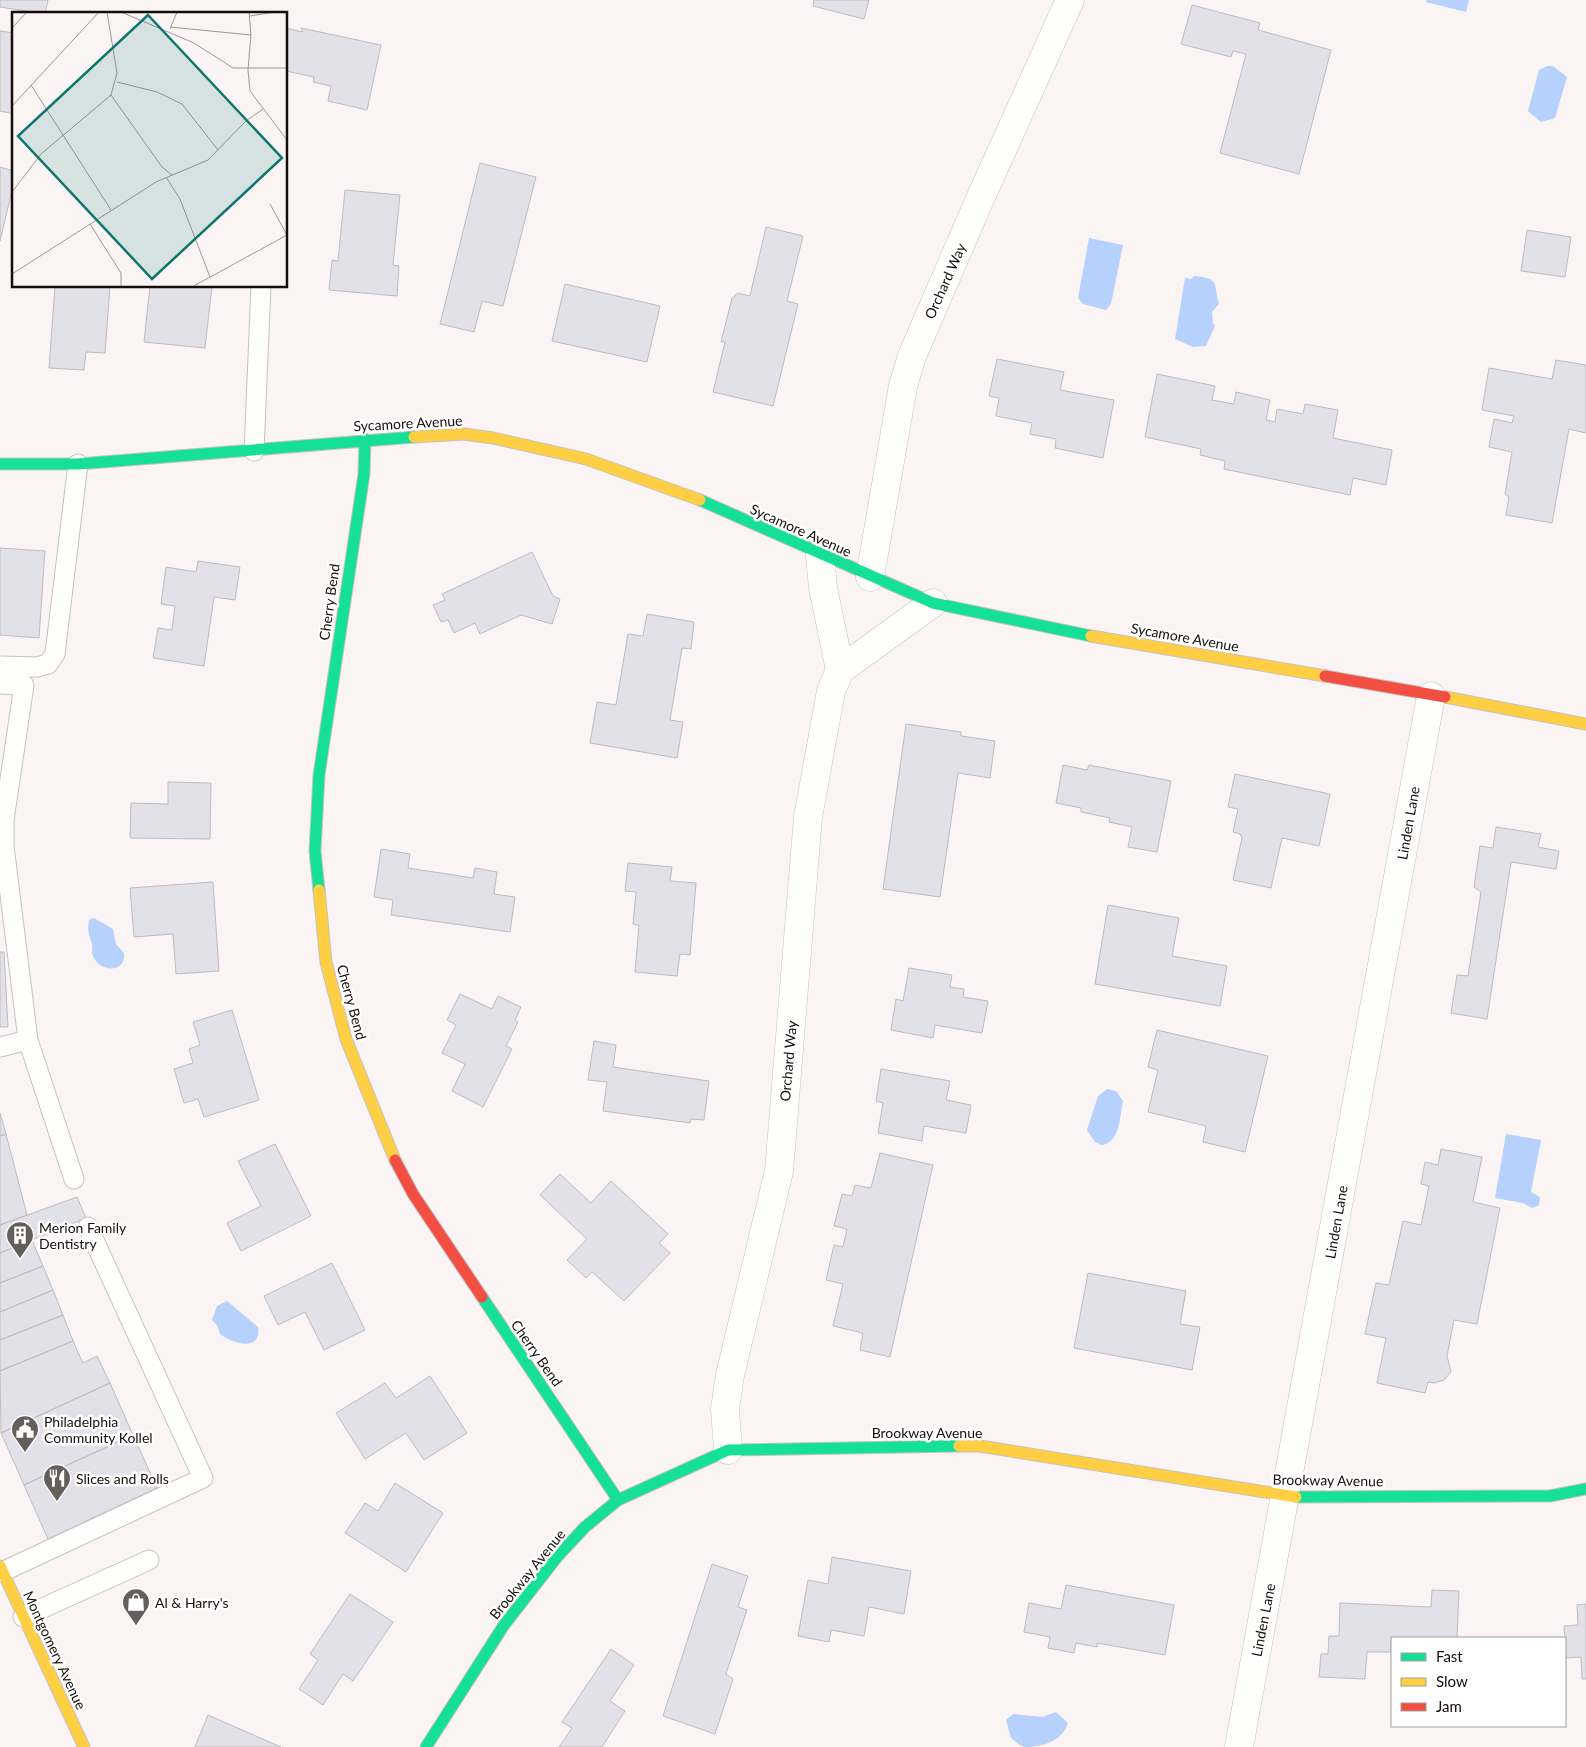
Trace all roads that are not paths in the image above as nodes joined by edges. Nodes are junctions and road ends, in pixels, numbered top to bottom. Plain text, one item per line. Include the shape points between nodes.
1 (1070, 0) edge
2 (261, 288) edge
3 (365, 439) junction
4 (254, 451) junction
5 (0, 464) edge
6 (78, 464) junction
7 (820, 556) junction
8 (870, 577) junction
9 (933, 603) junction
10 (0, 666) edge
11 (840, 670) junction
12 (0, 684) edge
13 (1431, 696) junction
14 (1586, 724) edge
15 (28, 1040) junction
16 (0, 1047) edge
17 (74, 1179) dead end
18 (88, 1227) dead end
19 (728, 1450) junction
20 (1586, 1489) edge
21 (1286, 1496) junction
22 (618, 1500) junction
23 (149, 1560) dead end
24 (1, 1569) edge
25 (23, 1617) junction
26 (77, 1745) edge
27 (426, 1747) edge
28 (1239, 1747) edge

1 - 8 street, Orchard Way via 912,356 903,386
2 - 4 lane
3 - 4 street, Sycamore Avenue
3 - 7 street, Sycamore Avenue via 464,434 586,460 699,500
3 - 22 street, Cherry Bend via 364,474 319,775 315,851 326,962 346,1040 365,1092 387,1145 413,1194
4 - 6 street, Sycamore Avenue
5 - 6 street, Sycamore Avenue
6 - 10 lane via 55,654 48,664 37,667
7 - 8 street, Sycamore Avenue
7 - 11 street via 823,588
8 - 9 street, Sycamore Avenue
9 - 11 street
9 - 13 street, Sycamore Avenue via 1141,646
11 - 19 street, Orchard Way via 832,690 808,817 779,1171 730,1374 725,1409
12 - 15 lane via 24,685 4,820 4,846
13 - 14 street, Sycamore Avenue
13 - 21 street, Linden Lane
15 - 16 lane
15 - 17 lane
18 - 24 lane via 203,1478
19 - 21 street, Brookway Avenue via 980,1446
19 - 22 street, Brookway Avenue
20 - 21 street, Brookway Avenue via 1550,1496
21 - 28 street, Linden Lane
22 - 27 street, Brookway Avenue via 585,1527 557,1557 504,1625
23 - 25 lane
24 - 25 street, Montgomery Avenue
25 - 26 street, Montgomery Avenue

